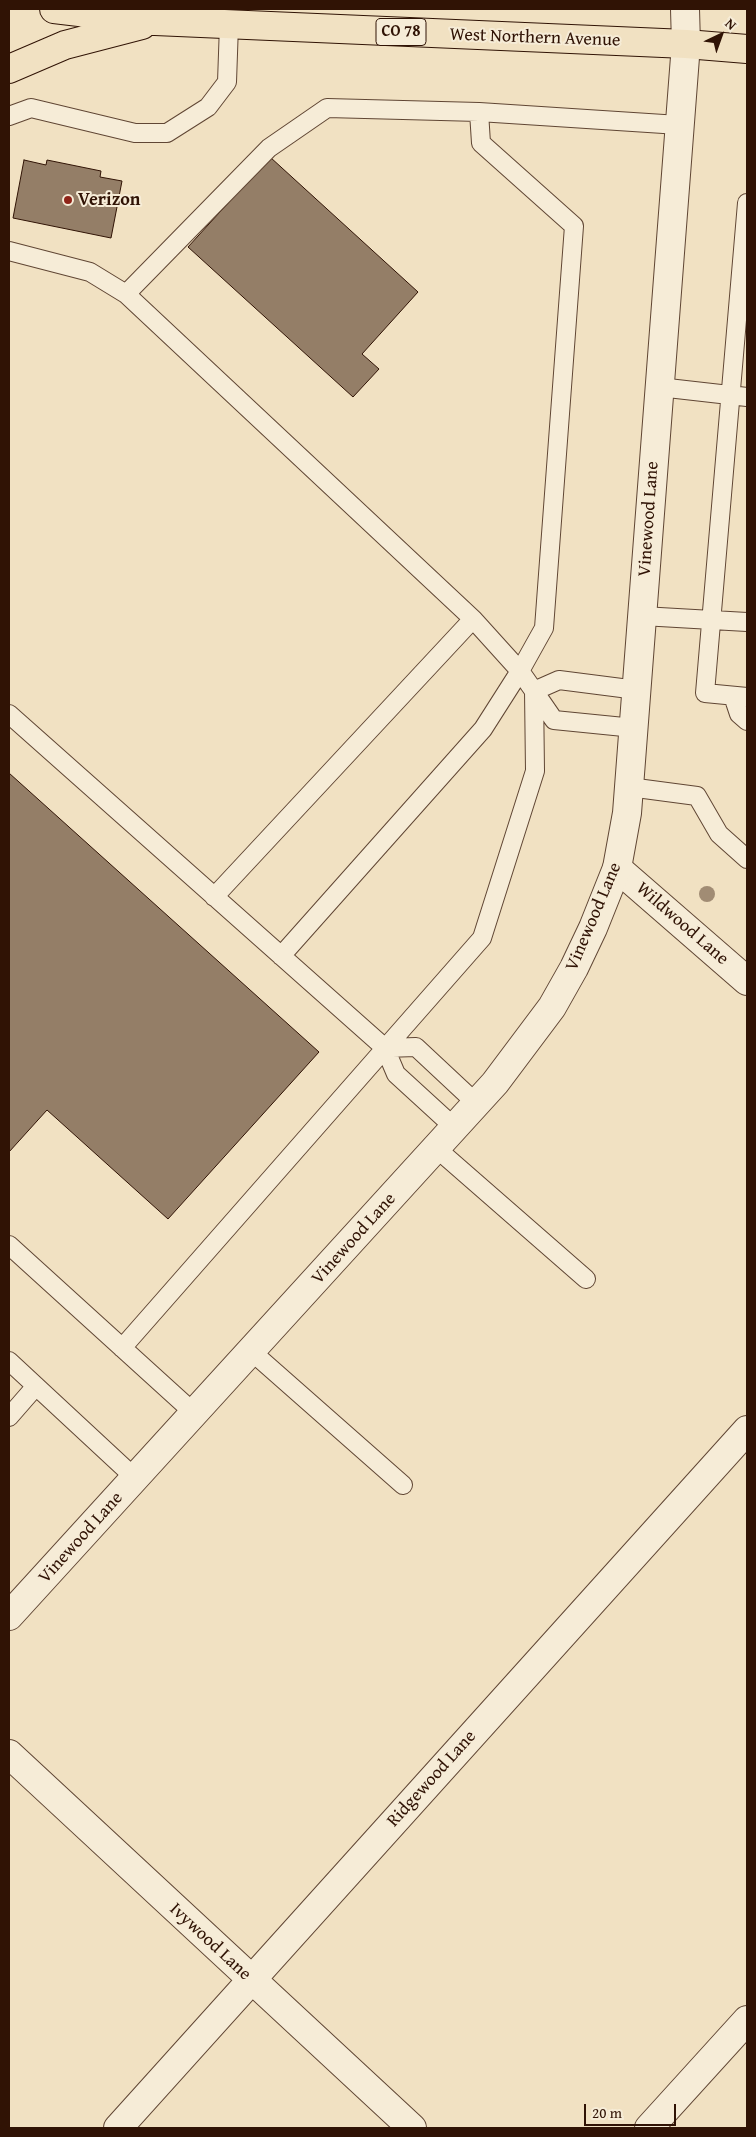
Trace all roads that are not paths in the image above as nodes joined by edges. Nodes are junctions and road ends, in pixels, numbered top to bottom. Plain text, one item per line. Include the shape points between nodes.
1 (54, 9) edge
2 (685, 9) edge
3 (155, 21) junction
4 (229, 24) junction
5 (686, 44) junction
6 (747, 49) edge
7 (9, 69) edge
8 (479, 112) junction
9 (9, 116) edge
10 (679, 125) junction
11 (747, 203) edge
12 (9, 252) edge
13 (126, 294) junction
14 (659, 387) junction
15 (739, 396) edge
16 (642, 616) junction
17 (473, 619) junction
18 (712, 621) junction
19 (747, 622) edge
20 (520, 671) junction
21 (637, 690) junction
22 (534, 692) junction
23 (740, 697) edge
24 (9, 714) edge
25 (747, 721) edge
26 (634, 728) junction
27 (629, 787) junction
28 (747, 859) edge
29 (617, 868) junction
30 (214, 897) junction
31 (281, 956) junction
32 (747, 981) edge
33 (385, 1048) junction
34 (476, 1104) junction
35 (455, 1128) junction
36 (436, 1148) junction
37 (9, 1245) edge
38 (586, 1279) dead end
39 (122, 1348) junction
40 (251, 1351) junction
41 (9, 1361) edge
42 (36, 1386) junction
43 (194, 1413) junction
44 (9, 1417) edge
45 (747, 1430) edge
46 (135, 1478) junction
47 (403, 1486) dead end
48 (9, 1616) edge
49 (9, 1754) edge
50 (250, 1980) junction
51 (747, 2020) edge
52 (118, 2128) edge
53 (412, 2128) edge
54 (649, 2128) edge

1 - 3 main road, West Northern Avenue / CO 78
2 - 5 street, Vinewood Lane
3 - 4 main road, West Northern Avenue / CO 78
3 - 7 main road via 65,45
4 - 5 main road, West Northern Avenue / CO 78
4 - 9 lane via 227,82 208,107 167,133 135,133 31,108
5 - 6 main road, West Northern Avenue / CO 78
5 - 10 street, Vinewood Lane
8 - 10 lane
8 - 13 lane via 327,108 269,148
8 - 20 lane via 481,143 574,226 544,628
10 - 14 street, Vinewood Lane
11 - 15 lane
12 - 13 lane via 90,272
13 - 17 lane
14 - 15 lane
14 - 16 street, Vinewood Lane
15 - 18 lane
16 - 18 lane
16 - 21 street, Vinewood Lane
17 - 20 lane
17 - 30 lane
18 - 19 lane
18 - 23 lane via 705,693
20 - 22 lane
20 - 31 lane via 482,729
21 - 22 lane via 559,680
21 - 26 street, Vinewood Lane
22 - 26 lane via 554,720
22 - 33 lane via 535,771 482,938
23 - 25 lane via 740,714
24 - 30 lane
26 - 27 street, Vinewood Lane
27 - 28 lane via 697,796 719,834
27 - 29 street, Vinewood Lane
29 - 32 street, Wildwood Lane
29 - 34 street, Vinewood Lane via 574,968 552,1007
30 - 31 lane
31 - 33 lane
33 - 34 lane via 416,1047
33 - 35 lane via 396,1074
33 - 39 lane
34 - 35 street, Vinewood Lane
35 - 36 street, Vinewood Lane
36 - 38 lane
36 - 40 street, Vinewood Lane
37 - 39 lane
39 - 43 lane
40 - 43 street, Vinewood Lane
40 - 47 lane
41 - 42 lane
42 - 44 lane
42 - 46 lane
43 - 46 street, Vinewood Lane
45 - 50 street, Ridgewood Lane
46 - 48 street, Vinewood Lane
49 - 50 street, Ivywood Lane
50 - 52 street, Ridgewood Lane
50 - 53 street, Ivywood Lane
51 - 54 street

